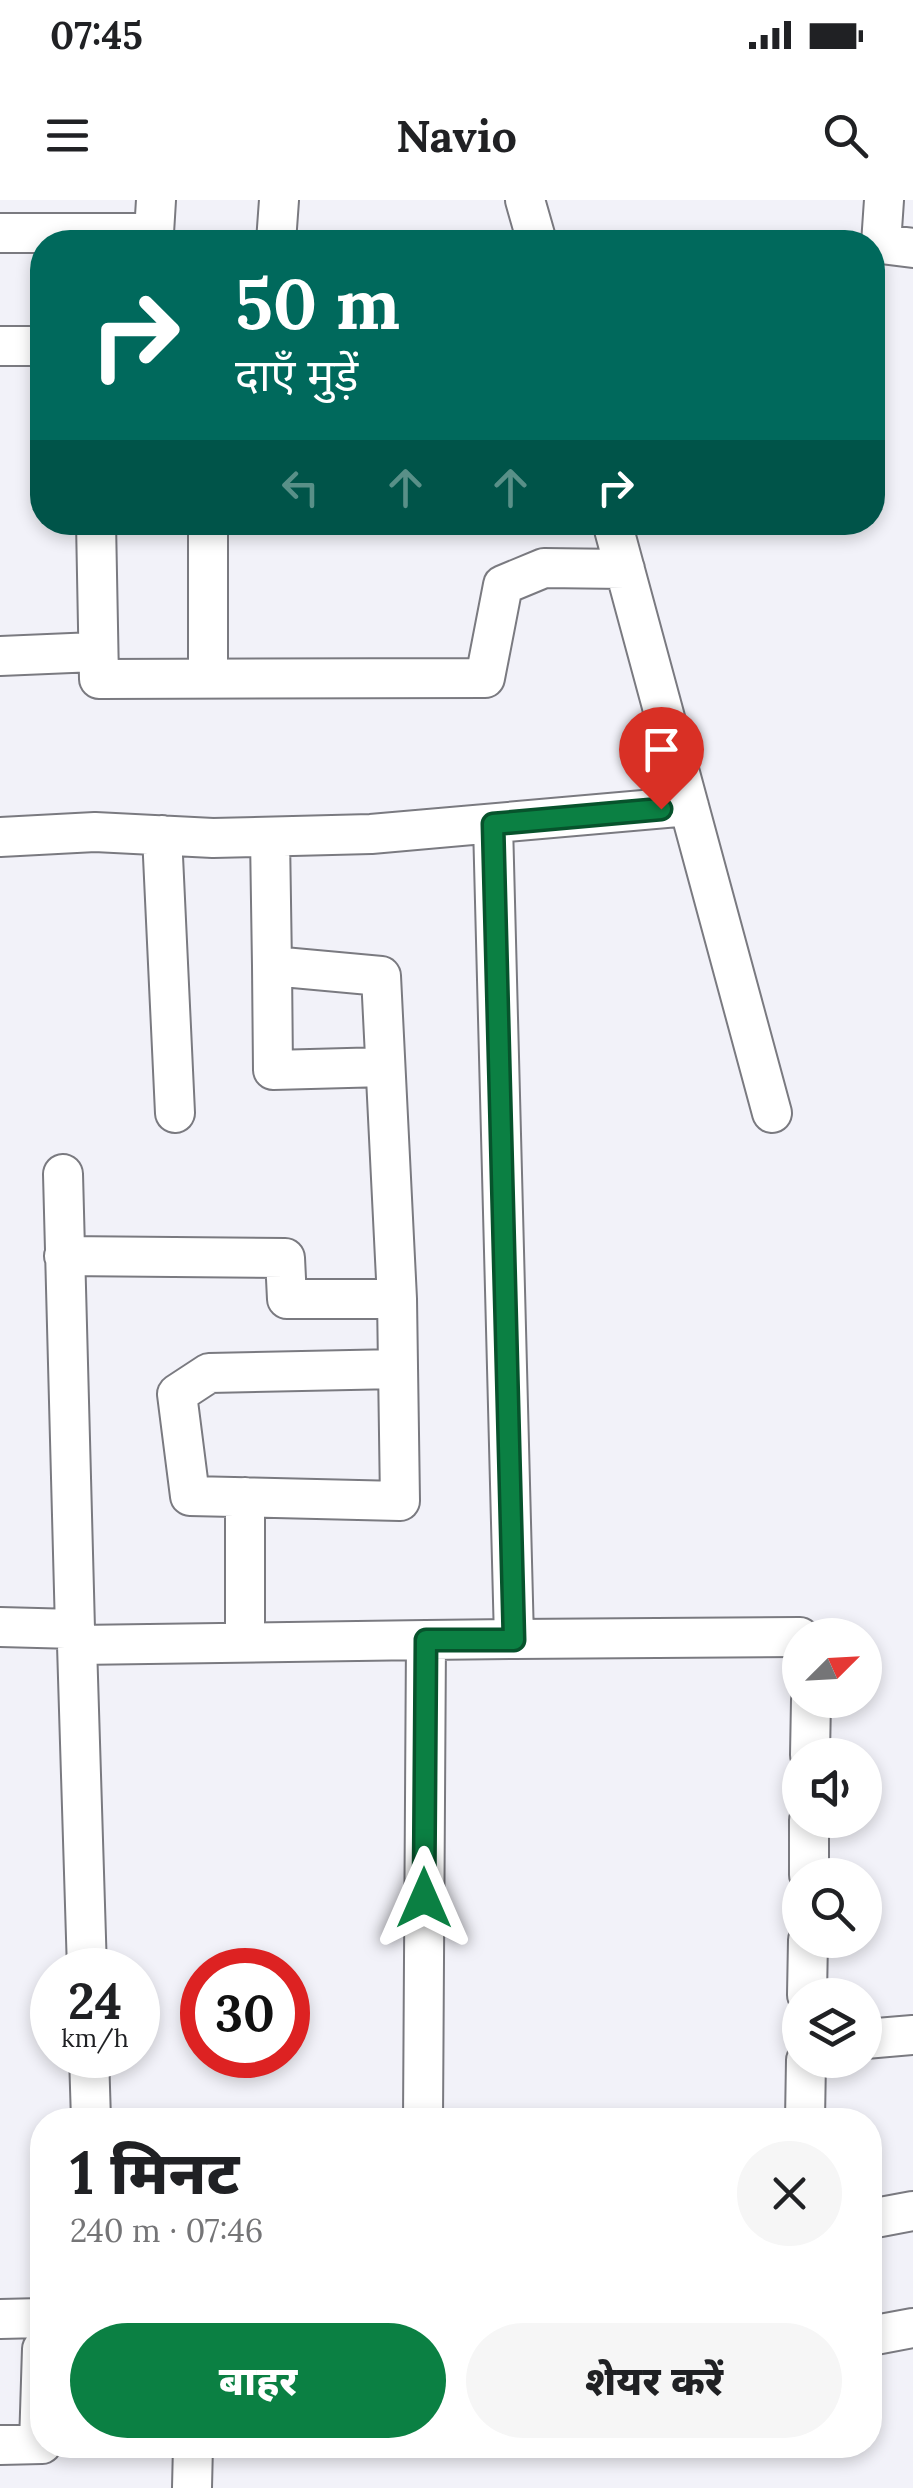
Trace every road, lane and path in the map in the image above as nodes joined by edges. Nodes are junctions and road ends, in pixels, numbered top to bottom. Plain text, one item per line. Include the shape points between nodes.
1 (156, 200) edge
2 (279, 200) edge
3 (525, 200) edge
4 (884, 200) edge
5 (154, 230) edge
6 (277, 230) edge
7 (533, 230) edge
8 (882, 230) edge
9 (0, 233) edge
10 (30, 233) edge
11 (885, 244) edge
12 (913, 248) edge
13 (0, 346) edge
14 (30, 346) edge
15 (96, 535) edge
16 (208, 535) edge
17 (615, 535) edge
18 (624, 569) junction
19 (95, 652) junction
20 (0, 656) edge
21 (208, 678) junction
22 (689, 806) junction
23 (493, 824) junction
24 (162, 835) junction
25 (0, 836) edge
26 (270, 836) junction
27 (272, 966) junction
28 (386, 1066) junction
29 (772, 1113) dead end
30 (175, 1114) dead end
31 (62, 1174) dead end
32 (64, 1256) junction
33 (398, 1299) junction
34 (398, 1369) junction
35 (245, 1497) junction
36 (0, 1627) edge
37 (76, 1637) junction
38 (782, 1637) edge
39 (426, 1640) junction
40 (514, 1640) junction
41 (245, 1642) junction
42 (85, 1948) edge
43 (913, 2035) edge
44 (882, 2038) edge
45 (90, 2078) edge
46 (806, 2078) edge
47 (91, 2108) edge
48 (423, 2108) edge
49 (805, 2108) edge
50 (913, 2211) edge
51 (882, 2217) edge
52 (30, 2318) edge
53 (0, 2319) edge
54 (913, 2328) edge
55 (882, 2334) edge
56 (30, 2444) edge
57 (0, 2445) edge
58 (193, 2458) edge
59 (192, 2488) edge

1 - 5 street
2 - 6 street
3 - 7 street
4 - 8 street
9 - 10 street
11 - 12 street
13 - 14 street
15 - 19 street
16 - 21 street
17 - 18 street
18 - 21 street via 544,568 503,585 486,678
18 - 22 street
19 - 20 street
19 - 21 street via 99,679
22 - 23 street
22 - 29 street
23 - 26 street
23 - 40 street
24 - 25 street
24 - 26 street
24 - 30 street
26 - 27 street
27 - 28 street via 380,976
27 - 28 street via 273,1070
28 - 33 street
31 - 32 street
32 - 33 street via 285,1258 288,1299
32 - 37 street
33 - 34 street
34 - 35 street via 400,1501
34 - 35 street via 210,1373 177,1394 190,1496
35 - 41 street
36 - 37 street
37 - 41 street
37 - 42 street
38 - 40 street
39 - 40 street
39 - 41 street
39 - 48 street
43 - 44 street
45 - 47 street
46 - 49 street
50 - 51 street
52 - 53 street
54 - 55 street
56 - 57 street
58 - 59 street

